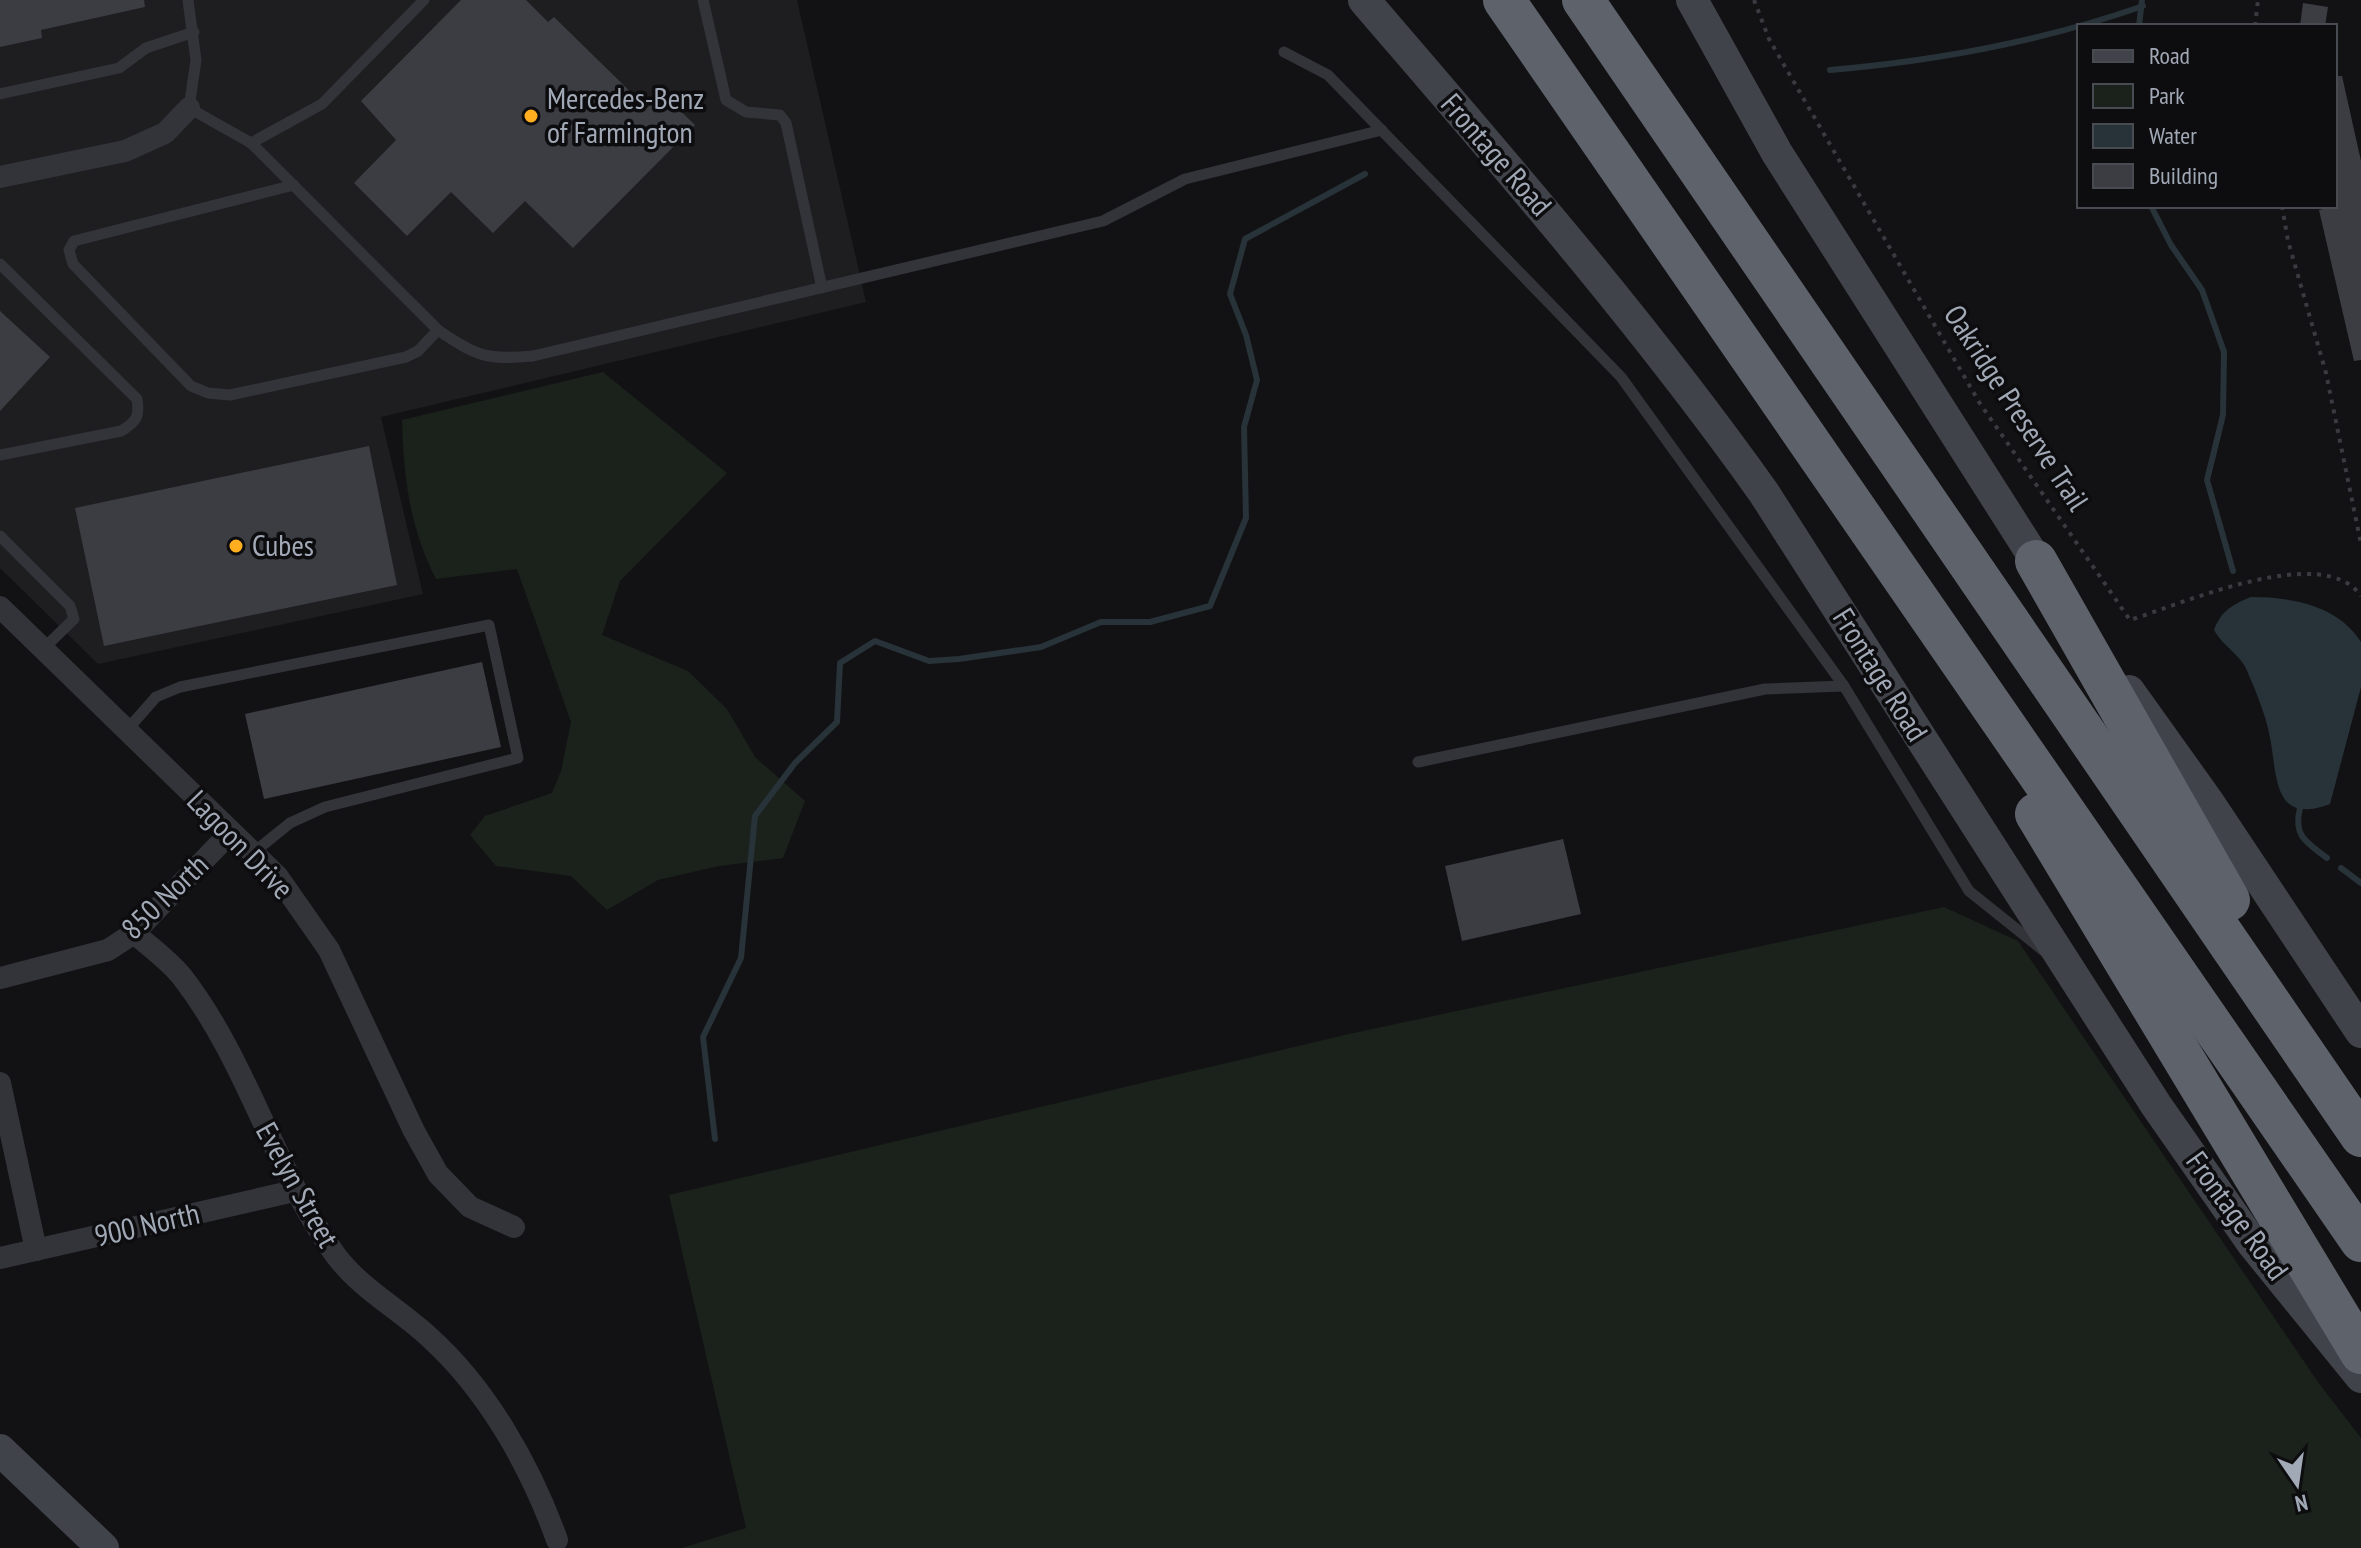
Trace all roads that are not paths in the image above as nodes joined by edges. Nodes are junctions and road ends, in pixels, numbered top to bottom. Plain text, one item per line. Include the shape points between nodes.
1 (188, 0) edge
2 (424, 0) edge
3 (703, 0) edge
4 (1364, 0) edge
5 (1504, 0) edge
6 (1583, 0) edge
7 (1692, 0) edge
8 (194, 32) junction
9 (1284, 52) dead end
10 (0, 94) edge
11 (189, 108) junction
12 (1382, 130) junction
13 (251, 143) junction
14 (0, 177) edge
15 (294, 185) junction
16 (0, 264) edge
17 (822, 288) junction
18 (438, 330) junction
19 (0, 455) edge
20 (1823, 460) junction
21 (0, 536) edge
22 (2036, 561) junction
23 (0, 607) edge
24 (43, 649) junction
25 (1844, 686) junction
26 (127, 730) junction
27 (1418, 762) dead end
28 (231, 832) junction
29 (253, 853) junction
30 (134, 933) junction
31 (2068, 970) junction
32 (0, 978) edge
33 (2361, 1032) edge
34 (0, 1083) edge
35 (2361, 1133) edge
36 (294, 1191) junction
37 (514, 1227) dead end
38 (2361, 1241) edge
39 (36, 1250) junction
40 (0, 1258) edge
41 (2361, 1353) edge
42 (2361, 1377) edge
43 (0, 1450) edge
44 (557, 1540) dead end
45 (103, 1548) edge

1 - 8 lane
2 - 13 lane via 322,104
3 - 17 lane via 726,100 746,112 780,115 786,123
4 - 31 main road, Frontage Road via 1597,272 1696,397 1764,493
5 - 20 highway
6 - 35 highway
7 - 22 main road via 1777,153
8 - 10 lane via 146,48 119,68
8 - 11 lane
9 - 12 lane via 1328,75
11 - 13 lane
11 - 14 street via 165,133 125,151
12 - 17 lane via 1185,179 1103,221
12 - 25 lane via 1621,377
13 - 15 lane
15 - 18 lane
15 - 18 lane via 74,241 69,250 73,264 191,386 208,393 230,395 406,357
16 - 19 lane via 137,399 139,413 135,423 121,431
17 - 18 lane via 533,356 492,359
20 - 38 highway
20 - 41 highway
21 - 24 lane via 70,606 74,619
22 - 33 main road via 2209,803
22 - 35 highway
23 - 24 street, Lagoon Drive
24 - 26 street, Lagoon Drive
25 - 27 lane via 1765,689
25 - 31 lane via 1969,891
26 - 28 street, Lagoon Drive
26 - 29 lane via 156,697 180,687 489,625 518,758 325,807 290,823
28 - 29 street, Lagoon Drive
28 - 30 street, 850 North
29 - 37 street, Lagoon Drive via 278,877 329,950 438,1174 470,1207
30 - 32 street, 850 North via 84,959
30 - 36 street, Evelyn Street via 181,975 212,1021
31 - 42 main road, Frontage Road via 2253,1244
34 - 39 street
36 - 39 street, 900 North
36 - 44 street, Evelyn Street via 336,1256 377,1298 429,1336 472,1383 540,1492
39 - 40 street, 900 North
43 - 45 main road

